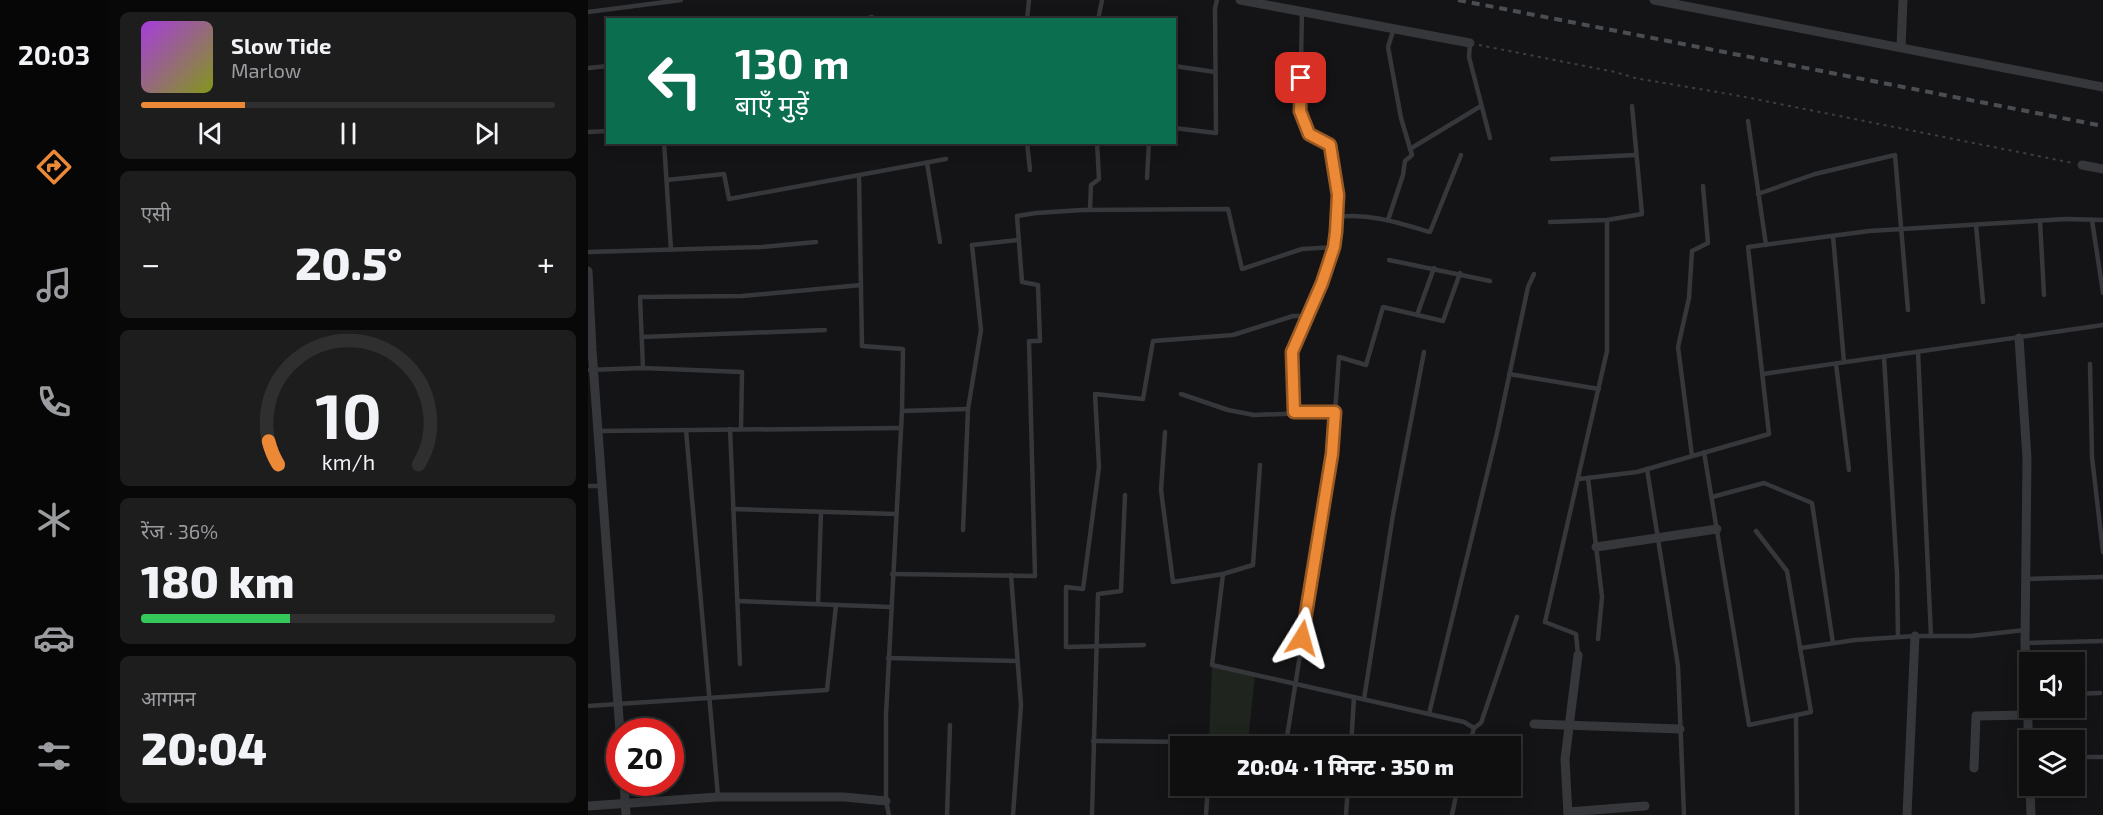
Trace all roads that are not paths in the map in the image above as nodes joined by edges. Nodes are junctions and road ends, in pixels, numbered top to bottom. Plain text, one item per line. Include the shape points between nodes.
1 (681, 0) edge
2 (1029, 0) edge
3 (1102, 0) edge
4 (1217, 0) edge
5 (1240, 0) edge
6 (1654, 0) edge
7 (1903, 0) edge
8 (1302, 11) junction
9 (588, 12) edge
10 (872, 17) dead end
11 (869, 18) edge
12 (1026, 18) edge
13 (1098, 18) edge
14 (1394, 28) junction
15 (1470, 43) joint
16 (1901, 47) junction
17 (606, 66) edge
18 (1176, 66) edge
19 (588, 68) edge
20 (1215, 72) junction
21 (2103, 87) edge
22 (1481, 106) junction
23 (1632, 106) dead end
24 (1748, 121) dead end
25 (1176, 128) edge
26 (606, 131) edge
27 (588, 132) edge
28 (1490, 138) dead end
29 (664, 144) edge
30 (1027, 144) edge
31 (1097, 144) edge
32 (1149, 144) edge
33 (1410, 149) junction
34 (1461, 155) dead end
35 (1636, 155) junction
36 (946, 159) dead end
37 (1552, 159) dead end
38 (927, 163) junction
39 (2082, 165) road end
40 (2103, 169) edge
41 (1030, 170) dead end
42 (859, 175) junction
43 (1147, 178) dead end
44 (667, 180) junction
45 (1702, 186) dead end
46 (1758, 194) junction
47 (1090, 210) junction
48 (1338, 217) junction
49 (1388, 220) junction
50 (1606, 220) junction
51 (2092, 220) junction
52 (2103, 220) edge
53 (2040, 221) junction
54 (1550, 222) dead end
55 (1976, 225) junction
56 (1901, 229) junction
57 (1833, 236) junction
58 (1019, 240) junction
59 (816, 242) dead end
60 (940, 242) dead end
61 (1766, 245) junction
62 (1334, 247) junction
63 (671, 250) junction
64 (588, 252) edge
65 (1389, 260) dead end
66 (1434, 268) junction
67 (588, 271) edge
68 (1460, 273) junction
69 (1534, 274) dead end
70 (1490, 281) dead end
71 (861, 285) junction
72 (2103, 293) edge
73 (2044, 296) dead end
74 (1983, 302) dead end
75 (1908, 310) dead end
76 (1417, 315) junction
77 (1307, 316) junction
78 (2103, 325) edge
79 (825, 330) dead end
80 (642, 337) junction
81 (2019, 338) junction
82 (1424, 352) dead end
83 (1918, 352) junction
84 (1884, 357) junction
85 (1844, 362) junction
86 (1836, 364) junction
87 (2090, 364) dead end
88 (643, 369) junction
89 (591, 370) edge
90 (1509, 374) junction
91 (1763, 374) junction
92 (1599, 389) junction
93 (1181, 394) dead end
94 (968, 409) junction
95 (902, 411) junction
96 (1294, 412) junction
97 (1335, 412) junction
98 (901, 428) junction
99 (730, 429) junction
100 (741, 429) junction
101 (686, 430) junction
102 (598, 431) junction
103 (1165, 432) dead end
104 (1704, 452) junction
105 (1692, 456) junction
106 (1260, 465) dead end
107 (1647, 469) junction
108 (1849, 470) dead end
109 (1588, 478) junction
110 (1579, 479) junction
111 (588, 486) edge
112 (602, 486) junction
113 (1125, 495) dead end
114 (1712, 497) junction
115 (733, 509) junction
116 (821, 512) junction
117 (896, 514) junction
118 (1717, 529) junction
119 (963, 530) dead end
120 (1756, 531) dead end
121 (1658, 538) junction
122 (1596, 547) junction
123 (2103, 552) edge
124 (892, 574) junction
125 (1223, 574) junction
126 (1011, 575) junction
127 (2103, 576) edge
128 (2026, 579) junction
129 (737, 601) junction
130 (818, 604) junction
131 (836, 605) junction
132 (890, 607) junction
133 (1517, 617) dead end
134 (2025, 630) junction
135 (1915, 636) junction
136 (1931, 636) junction
137 (1899, 637) junction
138 (1598, 639) dead end
139 (2103, 641) edge
140 (1833, 643) junction
141 (2025, 643) junction
142 (1144, 645) dead end
143 (1096, 646) junction
144 (1800, 648) junction
145 (2026, 652) edge
146 (1578, 655) joint
147 (888, 658) junction
148 (1017, 662) junction
149 (740, 664) dead end
150 (1296, 684) junction
151 (2100, 693) dead end
152 (2085, 694) edge
153 (709, 697) junction
154 (1354, 697) junction
155 (1364, 699) junction
156 (618, 703) junction
157 (588, 706) edge
158 (1430, 714) junction
159 (1796, 715) junction
160 (2019, 715) edge
161 (619, 718) edge
162 (1534, 724) dead end
163 (950, 725) dead end
164 (1569, 726) junction
165 (1474, 728) junction
166 (1680, 729) junction
167 (1287, 736) edge
168 (1352, 736) edge
169 (1472, 736) edge
170 (1094, 741) junction
171 (1170, 744) edge
172 (2085, 757) edge
173 (2103, 757) edge
174 (1974, 768) dead end
175 (625, 796) edge
176 (1207, 796) edge
177 (1347, 796) edge
178 (1456, 796) edge
179 (2030, 796) edge
180 (718, 797) junction
181 (886, 801) junction
182 (625, 804) junction
183 (588, 806) edge
184 (1645, 806) dead end
185 (1568, 814) edge
186 (626, 815) edge
187 (889, 815) edge
188 (947, 815) edge
189 (1013, 815) edge
190 (1092, 815) edge
191 (1206, 815) edge
192 (1346, 815) edge
193 (1452, 815) edge
194 (1684, 815) edge
195 (1797, 815) edge
196 (1907, 815) edge
197 (2031, 815) edge

1 - 9 lane
2 - 12 lane
3 - 13 lane
4 - 20 lane
5 - 8 street
6 - 16 street
7 - 16 street
8 - 14 street
8 - 48 lane via 1300,111 1309,134 1330,145
10 - 11 lane
14 - 15 street
14 - 33 lane via 1388,47
15 - 22 lane via 1469,57
16 - 21 street
17 - 19 lane
18 - 20 lane
20 - 25 lane via 1216,133
22 - 28 lane
22 - 33 lane
23 - 35 lane
24 - 46 lane
26 - 27 lane
29 - 44 lane
30 - 41 lane
31 - 47 lane via 1099,179 1091,185
32 - 43 lane
33 - 49 lane via 1412,155 1405,161
34 - 49 lane via 1430,232
35 - 37 lane
35 - 50 lane via 1642,214
36 - 38 lane
38 - 42 lane
38 - 60 lane
39 - 40 street
42 - 44 lane via 729,199 724,174
42 - 71 lane
44 - 63 lane
45 - 105 lane via 1708,243 1692,251 1689,298 1678,347
46 - 56 lane via 1815,174 1895,155
46 - 61 lane
47 - 58 lane via 1017,216
47 - 62 lane via 1228,209 1242,268 1302,249
48 - 49 lane via 1358,215
48 - 62 lane
50 - 54 lane
50 - 92 lane via 1607,351
51 - 52 lane
51 - 53 lane
51 - 72 lane
53 - 55 lane
53 - 73 lane
55 - 56 lane
55 - 74 lane
56 - 57 lane
56 - 75 lane
57 - 61 lane
57 - 85 lane
58 - 94 lane via 972,244 981,330
58 - 126 lane via 1022,282 1038,285 1040,341 1029,341 1035,576
59 - 63 lane
61 - 91 lane via 1748,247
62 - 77 lane
63 - 64 lane
65 - 66 lane
66 - 68 lane
66 - 76 lane
67 - 89 street
68 - 70 lane
68 - 76 lane via 1443,321
69 - 90 lane
71 - 80 lane via 742,296 640,297
71 - 95 lane via 862,345 903,350
76 - 97 lane via 1383,307 1366,365 1339,357
77 - 96 lane via 1292,352
77 - 143 lane via 1293,316 1233,335 1153,341 1143,399 1095,394 1099,466 1083,589 1066,587 1066,647
78 - 81 lane
79 - 80 lane
80 - 88 lane
81 - 83 lane
81 - 128 street via 2027,458
82 - 155 lane
83 - 84 lane
83 - 136 lane
84 - 85 lane
84 - 137 lane
85 - 86 lane
86 - 91 lane
86 - 108 lane
87 - 123 lane via 2092,457
88 - 89 lane
88 - 100 lane via 742,372
89 - 102 street
90 - 92 lane
90 - 158 lane
91 - 104 lane via 1769,434
92 - 110 lane
93 - 96 lane via 1254,415
94 - 95 lane
94 - 119 lane
95 - 98 lane
96 - 97 lane
97 - 150 lane
98 - 100 lane
98 - 117 lane
99 - 100 lane
99 - 101 lane
99 - 115 lane
101 - 102 lane
101 - 153 lane
102 - 112 street
103 - 125 lane via 1161,490 1173,582
104 - 105 lane
104 - 114 lane
105 - 107 lane
106 - 125 lane via 1253,565
107 - 109 lane
107 - 121 lane
109 - 110 lane
109 - 122 lane
110 - 146 lane via 1545,622 1576,634
111 - 112 lane
112 - 156 street
113 - 143 lane via 1121,591 1098,594
114 - 118 lane
114 - 140 lane via 1764,483 1812,503
115 - 116 lane
115 - 129 lane
116 - 117 lane
116 - 130 lane
117 - 124 lane
118 - 121 street
118 - 159 lane via 1749,725
120 - 144 lane via 1787,570
121 - 122 street
121 - 166 lane via 1678,666
122 - 138 lane via 1602,597
124 - 126 lane
124 - 132 lane
125 - 150 lane via 1212,665
126 - 148 lane
127 - 128 lane
128 - 134 street
129 - 130 lane
129 - 149 lane
130 - 131 lane
131 - 132 lane
131 - 153 lane via 827,690
132 - 147 lane
133 - 165 lane via 1481,723
134 - 136 lane
134 - 141 street
135 - 136 lane
135 - 137 lane
135 - 196 street
137 - 140 lane
139 - 141 lane
140 - 144 lane
141 - 145 street
142 - 143 lane
143 - 170 lane
144 - 159 lane via 1811,712
146 - 164 street
147 - 148 lane
147 - 181 lane
148 - 189 lane via 1021,705
150 - 154 lane
150 - 167 lane
151 - 152 lane
153 - 156 lane
153 - 180 lane
154 - 155 lane
154 - 168 lane
155 - 158 lane
156 - 157 lane
156 - 161 street
158 - 165 lane
159 - 195 lane
160 - 174 street via 1976,716
162 - 164 street
163 - 188 lane
164 - 166 street
164 - 185 street via 1565,759
165 - 169 lane
166 - 194 lane
170 - 171 lane
170 - 190 lane
172 - 173 lane
175 - 182 street
176 - 191 lane
177 - 192 lane
178 - 193 lane
179 - 197 street
180 - 181 street
180 - 182 street
181 - 187 lane
182 - 183 street
182 - 186 street
184 - 185 street

